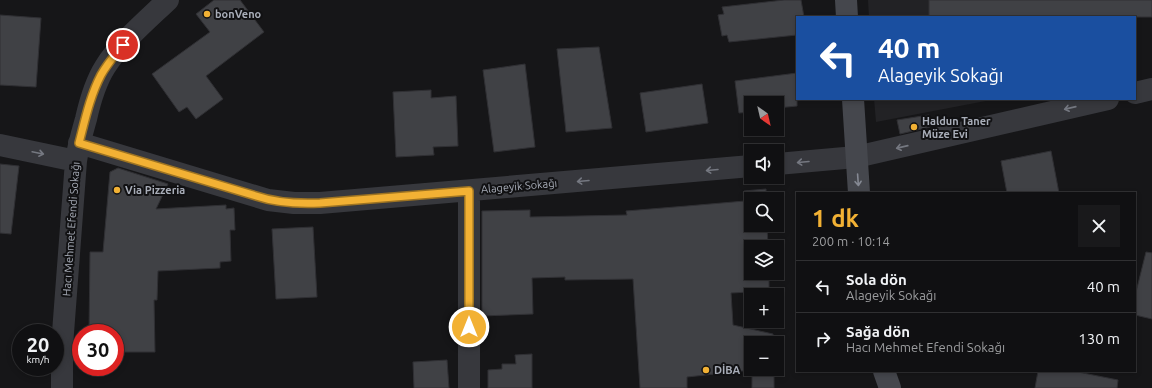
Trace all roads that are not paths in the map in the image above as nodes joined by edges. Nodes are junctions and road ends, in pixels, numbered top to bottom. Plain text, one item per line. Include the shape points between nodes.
1 (168, 0) edge
2 (846, 0) edge
3 (848, 16) edge
4 (1152, 89) edge
5 (1136, 93) edge
6 (853, 100) edge
7 (1104, 100) edge
8 (0, 145) edge
9 (77, 152) junction
10 (856, 157) junction
11 (784, 163) edge
12 (744, 167) edge
13 (469, 191) junction
14 (859, 192) edge
15 (884, 372) edge
16 (62, 388) edge
17 (469, 388) edge
18 (890, 388) edge

1 - 9 street, Hacı Mehmet Efendi Sokağı via 123,45 101,75
2 - 3 street
4 - 5 street
6 - 10 street
7 -> 10 street
8 -> 9 street, Alageyik Sokağı
9 - 13 street, Alageyik Sokağı via 282,202 306,204
9 - 16 street, Hacı Mehmet Efendi Sokağı via 64,321
10 -> 11 street
10 -> 14 street
12 -> 13 street, Alageyik Sokağı
13 - 17 street
15 - 18 street

